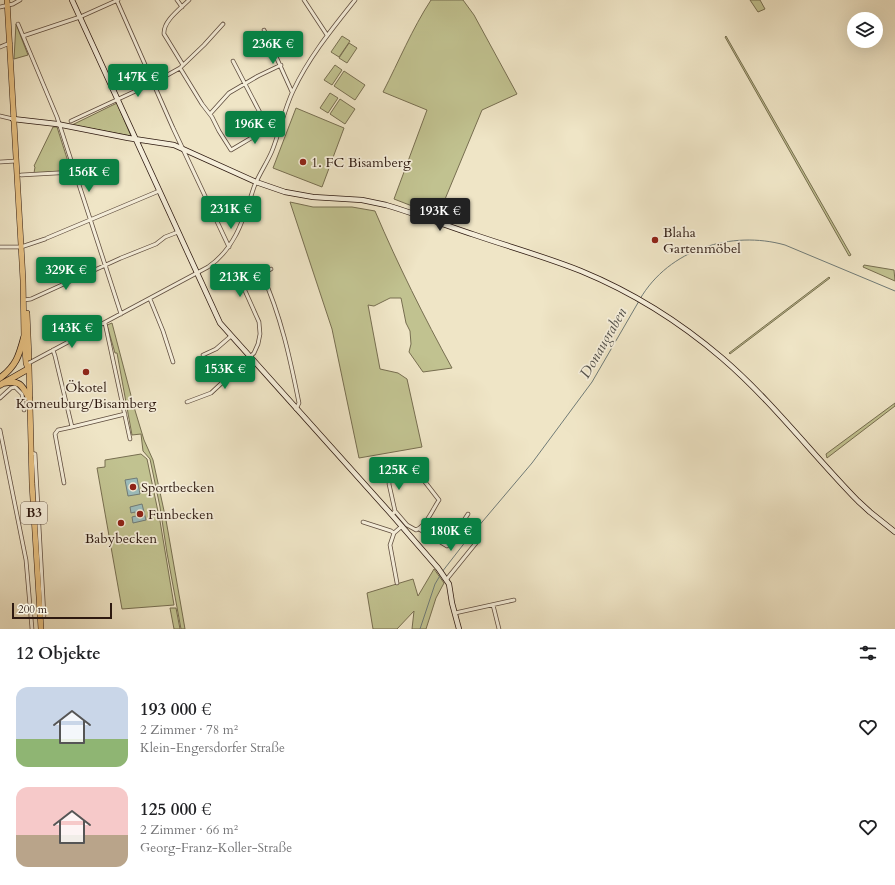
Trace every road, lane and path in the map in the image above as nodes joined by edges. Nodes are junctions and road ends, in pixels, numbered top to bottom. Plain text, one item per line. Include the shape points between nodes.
1 (20, 0) edge
2 (72, 0) edge
3 (118, 0) edge
4 (177, 0) edge
5 (189, 0) edge
6 (304, 0) edge
7 (355, 0) edge
8 (7, 3) edge
9 (0, 7) edge
10 (182, 7) junction
11 (80, 18) junction
12 (18, 24) dead end
13 (224, 24) dead end
14 (264, 30) dead end
15 (327, 35) junction
16 (23, 36) junction
17 (10, 43) junction
18 (0, 47) edge
19 (233, 61) dead end
20 (281, 64) junction
21 (181, 66) junction
22 (153, 83) junction
23 (244, 83) junction
24 (292, 92) junction
25 (117, 100) junction
26 (210, 114) junction
27 (0, 116) edge
28 (13, 119) junction
29 (72, 121) dead end
30 (59, 125) junction
31 (268, 128) junction
32 (279, 132) junction
33 (135, 139) junction
34 (182, 147) junction
35 (16, 161) junction
36 (0, 162) edge
37 (75, 172) junction
38 (21, 175) dead end
39 (256, 182) junction
40 (159, 191) junction
41 (90, 220) junction
42 (178, 232) junction
43 (21, 246) junction
44 (0, 247) edge
45 (228, 247) junction
46 (104, 265) junction
47 (271, 269) dead end
48 (196, 274) junction
49 (262, 274) junction
50 (150, 299) junction
51 (24, 300) junction
52 (121, 314) junction
53 (105, 323) junction
54 (231, 336) junction
55 (24, 337) junction
56 (53, 350) junction
57 (203, 355) dead end
58 (250, 357) junction
59 (173, 362) dead end
60 (30, 365) junction
61 (1, 381) edge
62 (0, 398) edge
63 (29, 398) junction
64 (187, 402) dead end
65 (296, 409) junction
66 (24, 410) dead end
67 (125, 414) junction
68 (72, 426) junction
69 (0, 430) edge
70 (130, 439) dead end
71 (64, 483) dead end
72 (34, 484) junction
73 (394, 513) junction
74 (468, 514) dead end
75 (363, 522) dead end
76 (402, 526) junction
77 (418, 529) junction
78 (895, 532) edge
79 (394, 533) junction
80 (476, 543) dead end
81 (446, 579) junction
82 (397, 583) dead end
83 (514, 600) dead end
84 (493, 605) junction
85 (455, 613) junction
86 (44, 616) dead end
87 (32, 629) edge
88 (40, 629) edge
89 (459, 629) edge
90 (499, 629) edge

1 - 8 street
2 - 11 main road
3 - 11 street
3 - 22 street
4 - 10 street
5 - 10 street
6 - 15 street
7 - 15 street
8 - 9 street
8 - 17 main road, B3
10 - 21 street via 164,30
11 - 16 street
11 - 25 main road
12 - 16 street
13 - 21 street
14 - 20 street
15 - 24 street
16 - 30 street
17 - 18 street
17 - 28 main road, B3
19 - 23 street
20 - 23 street
20 - 24 street
21 - 22 street
21 - 26 street
22 - 25 street
22 - 34 street
23 - 26 street
23 - 31 street
24 - 32 street
25 - 29 street
25 - 33 main road
26 - 31 street via 231,150
27 - 28 street
28 - 30 main road
28 - 35 main road, B3
30 - 33 main road
30 - 37 street
31 - 32 street
32 - 39 street
33 - 34 main road
33 - 40 main road
34 - 39 main road
34 - 45 street
35 - 36 street
35 - 43 main road, B3
37 - 38 street
37 - 41 street
39 - 45 street via 238,232
39 - 78 main road via 305,196 362,200 392,206 564,265 644,302 689,332 727,363 761,395 858,501
40 - 41 street
40 - 42 main road
41 - 43 street
41 - 46 street
42 - 46 street
42 - 48 main road
43 - 44 street
43 - 51 main road, B3
45 - 48 street via 215,263
46 - 51 street via 34,298
46 - 52 street
47 - 49 street
48 - 50 street
48 - 54 main road via 220,323
49 - 58 street via 242,284 259,322 258,344
49 - 65 street via 274,302 289,351 298,403
50 - 52 street
50 - 59 street
51 - 55 main road, B3
51 - 60 main road, B3
52 - 53 street
53 - 56 street
53 - 67 street
54 - 57 street via 216,349
54 - 58 main road
55 - 60 main road, B3 via 26,364
55 - 61 highway via 14,365
56 - 60 street
56 - 68 street
58 - 64 street via 211,392
58 - 65 main road
60 - 61 highway
60 - 63 main road, B3
61 - 63 highway via 20,384
62 - 66 street via 15,387 22,394
63 - 72 main road, B3
65 - 73 main road
67 - 68 street
67 - 70 street
68 - 71 street via 58,430 55,434
69 - 87 street via 26,560
72 - 86 street
72 - 88 main road, B3
73 - 76 main road
73 - 77 street via 413,530
73 - 77 street via 389,484 390,474 415,469 439,500
74 - 77 street via 447,546
75 - 79 street
76 - 79 street
76 - 81 main road
79 - 82 street via 390,545
80 - 81 street
81 - 85 main road
83 - 84 street
84 - 85 street
84 - 90 street
85 - 89 main road

